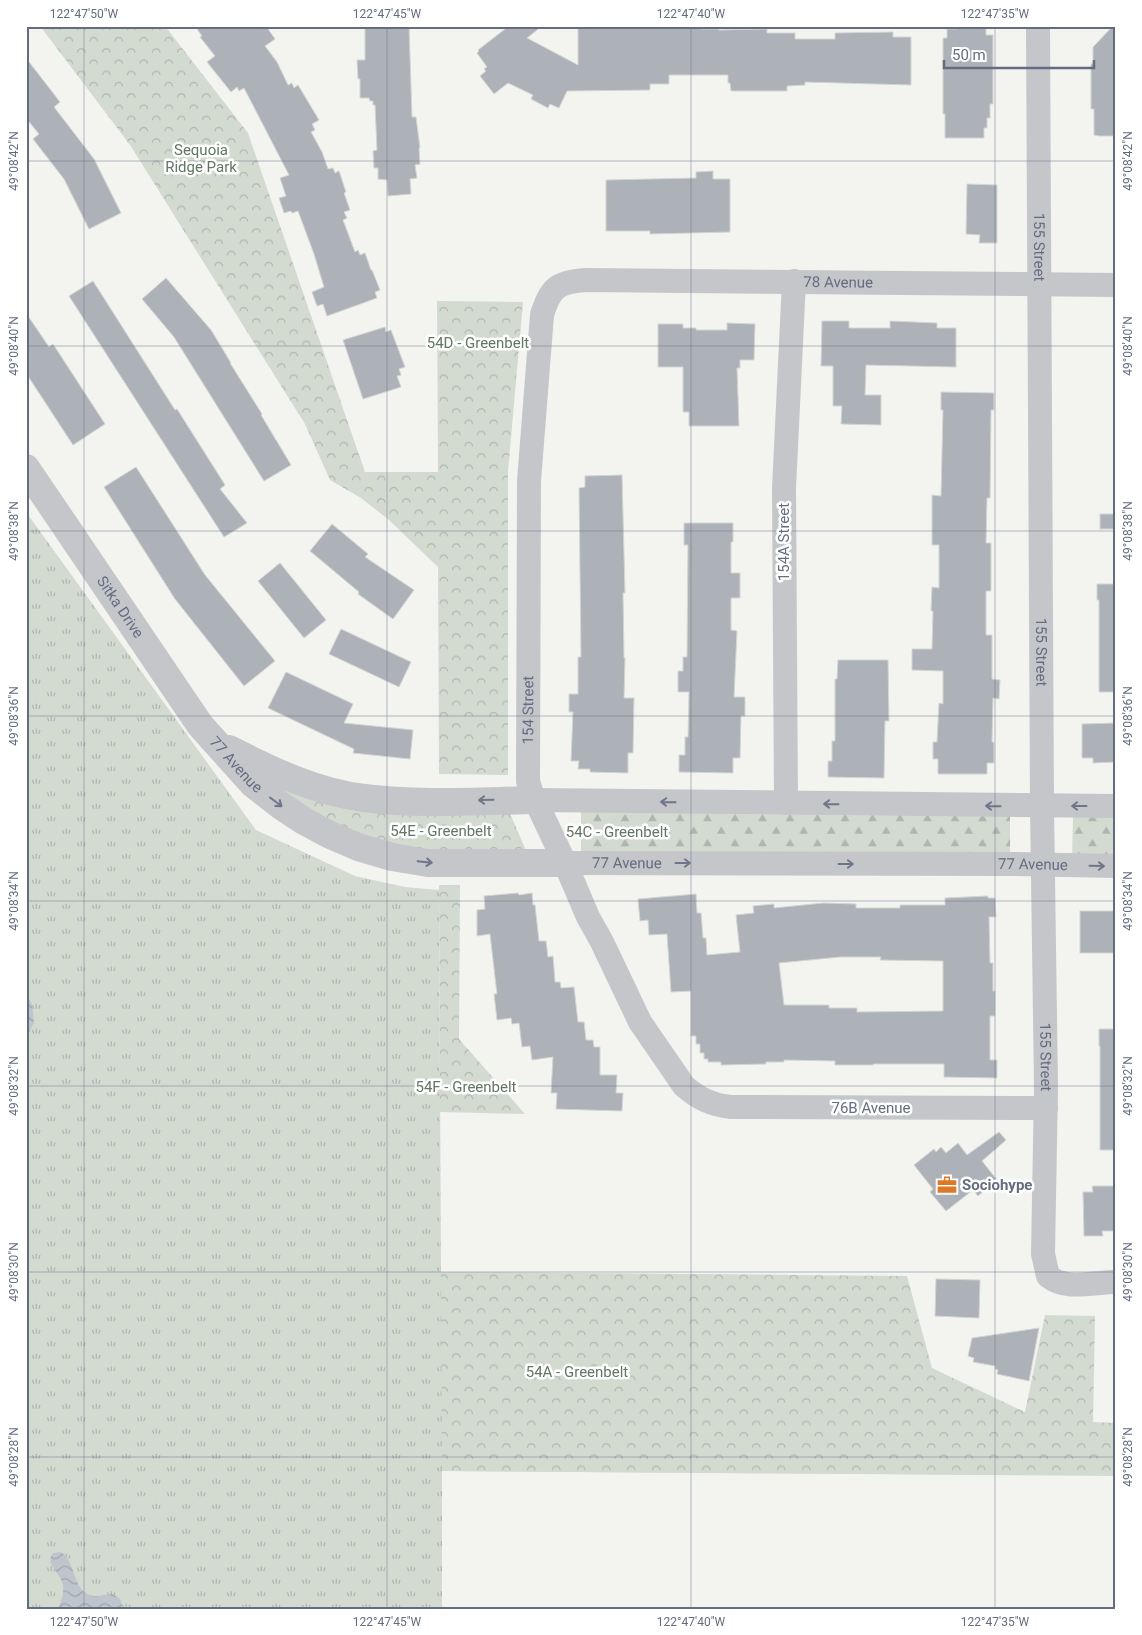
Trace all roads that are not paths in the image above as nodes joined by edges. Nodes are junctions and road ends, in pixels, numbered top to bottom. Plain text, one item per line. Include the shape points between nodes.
1 (1038, 26) edge
2 (794, 281) junction
3 (562, 284) joint
4 (1039, 284) junction
5 (1116, 285) edge
6 (26, 468) edge
7 (216, 743) junction
8 (535, 800) junction
9 (786, 803) junction
10 (1042, 806) junction
11 (1116, 806) edge
12 (564, 862) junction
13 (1043, 865) junction
14 (1116, 866) edge
15 (699, 1097) joint
16 (1046, 1108) junction
17 (1116, 1282) edge

1 - 4 street, 155 Street
2 - 3 street, 78 Avenue via 586,280
2 - 4 street, 78 Avenue
2 - 9 street, 154A Street via 784,488
3 - 8 street, 154 Street via 550,293 542,315 530,460 528,781
4 - 5 street, 78 Avenue
4 - 10 street, 155 Street
6 - 7 street, Sitka Drive via 200,725
8 -> 7 street, 77 Avenue via 398,801 363,798 300,782
7 -> 12 street, 77 Avenue via 253,784 280,805 330,835 358,846 392,857 428,862
9 -> 8 street, 77 Avenue
8 - 12 street, 154 Street
10 -> 9 street, 77 Avenue
11 -> 10 street, 77 Avenue
10 - 13 street, 155 Street
12 -> 13 street, 77 Avenue
12 - 15 street, 154 Street via 642,1027 684,1086
13 -> 14 street, 77 Avenue
13 - 16 street, 155 Street
15 - 16 street, 76B Avenue via 731,1108
16 - 17 street, 155 Street via 1043,1254 1048,1276 1058,1283 1068,1284

